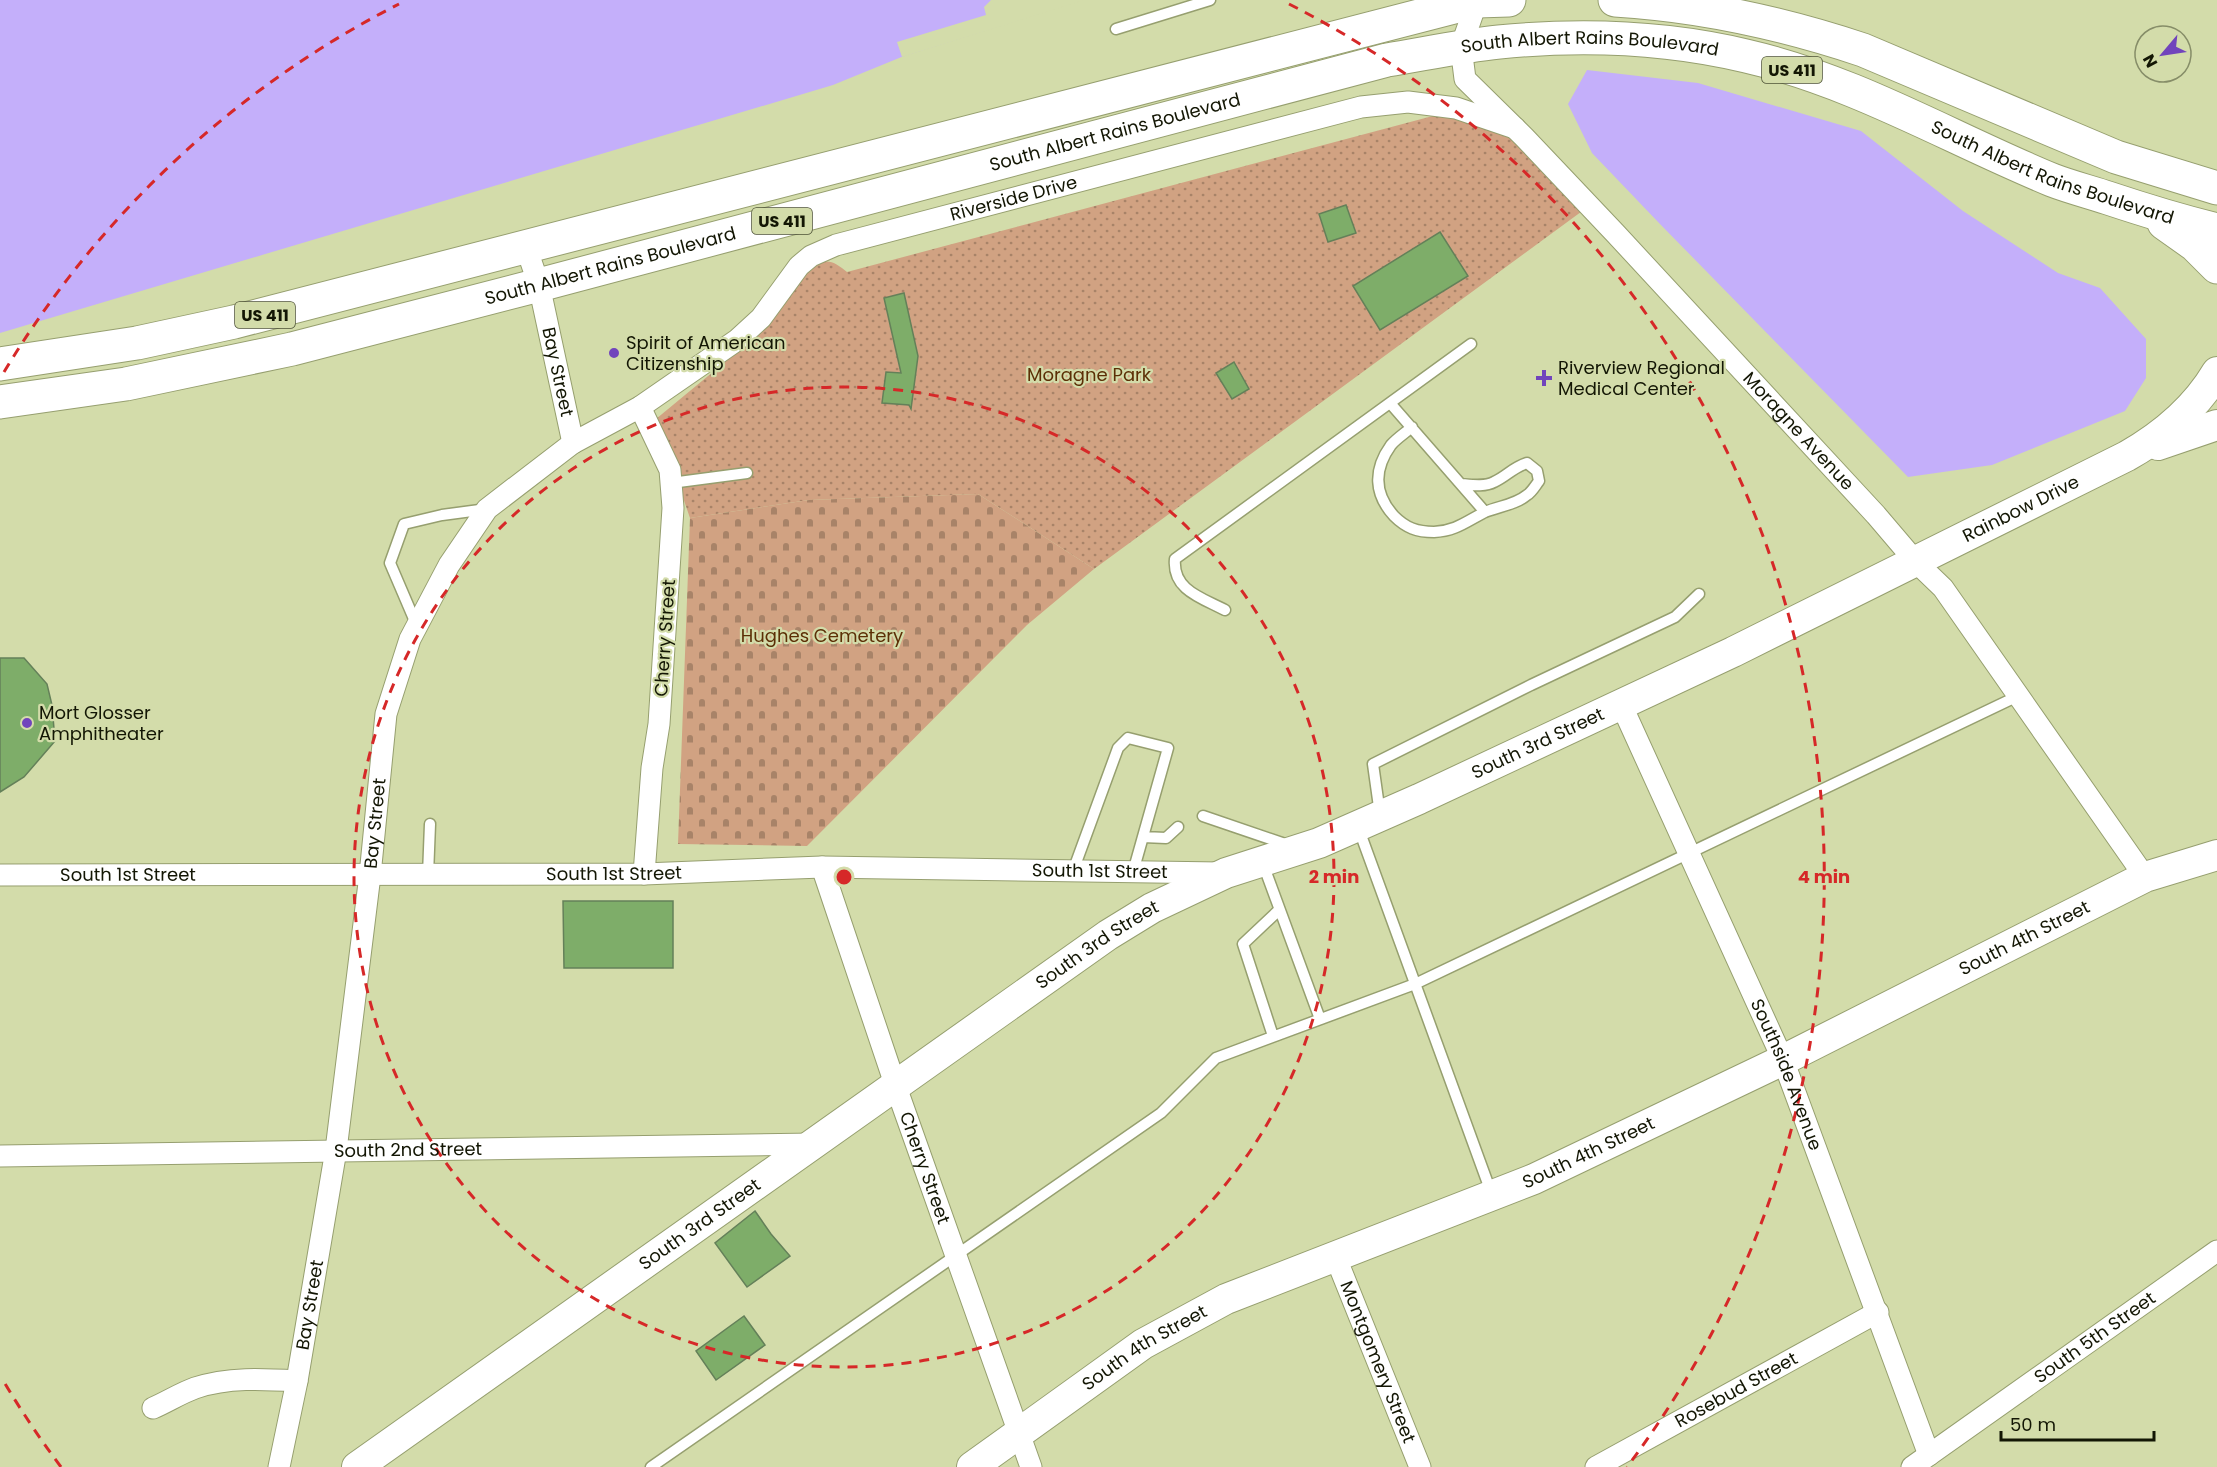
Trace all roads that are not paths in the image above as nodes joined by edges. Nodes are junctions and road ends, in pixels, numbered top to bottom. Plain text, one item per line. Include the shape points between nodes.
1 (1210, 0) edge
2 (1477, 0) edge
3 (1509, 0) edge
4 (1615, 0) edge
5 (1116, 29) dead end
6 (1461, 47) junction
7 (1515, 128) junction
8 (2217, 188) edge
9 (2145, 210) junction
10 (2217, 230) edge
11 (526, 247) junction
12 (2217, 267) edge
13 (539, 285) junction
14 (1471, 344) dead end
15 (0, 364) edge
16 (2217, 372) edge
17 (0, 402) edge
18 (1390, 403) junction
19 (640, 407) junction
20 (2217, 425) edge
21 (1412, 427) junction
22 (573, 443) junction
23 (2127, 456) junction
24 (747, 473) dead end
25 (671, 483) junction
26 (1461, 484) junction
27 (487, 509) junction
28 (1485, 512) junction
29 (1916, 562) junction
30 (1699, 594) dead end
31 (1226, 610) dead end
32 (417, 626) junction
33 (2018, 696) junction
34 (1621, 704) junction
35 (1152, 801) junction
36 (1164, 804) dead end
37 (1203, 816) dead end
38 (1369, 821) junction
39 (430, 824) dead end
40 (1178, 827) dead end
41 (1143, 837) junction
42 (1300, 849) junction
43 (1689, 854) junction
44 (2217, 855) edge
45 (1262, 861) junction
46 (822, 867) junction
47 (1072, 871) junction
48 (1133, 872) junction
49 (1226, 873) junction
50 (644, 874) junction
51 (0, 875) edge
52 (370, 875) junction
53 (429, 875) junction
54 (2145, 877) junction
55 (1279, 910) junction
56 (1415, 984) junction
57 (1320, 1019) junction
58 (1273, 1036) junction
59 (1783, 1060) junction
60 (897, 1087) junction
61 (816, 1144) junction
62 (336, 1150) junction
63 (0, 1156) edge
64 (1492, 1196) junction
65 (2217, 1251) edge
66 (956, 1255) junction
67 (1336, 1258) junction
68 (1878, 1312) junction
69 (297, 1381) junction
70 (153, 1408) dead end
71 (1019, 1433) junction
72 (1921, 1461) edge
73 (279, 1467) edge
74 (357, 1467) edge
75 (651, 1467) edge
76 (972, 1467) edge
77 (1031, 1467) edge
78 (1420, 1467) edge
79 (1596, 1467) edge

1 - 5 lane
2 - 3 main road, South Albert Rains Boulevard / US 411
2 - 6 street, Moragne Avenue
2 - 11 main road, South Albert Rains Boulevard / US 411
4 - 8 main road, South Albert Rains Boulevard / US 411 via 1712,10 1826,38 2116,157
6 - 7 street, Moragne Avenue via 1465,79
6 - 9 main road, South Albert Rains Boulevard / US 411 via 1536,40 1617,39 1746,56 1834,83 2054,181
6 - 13 main road, South Albert Rains Boulevard / US 411 via 1387,60
7 - 19 street, Riverside Drive via 1456,108 1408,102 1361,106 836,245 799,266 761,318 737,340
7 - 29 street, Moragne Avenue
9 - 10 main road, South Albert Rains Boulevard / US 411
9 - 12 main road via 2195,245
11 - 13 street, Bay Street
11 - 15 main road, South Albert Rains Boulevard / US 411 via 234,322
13 - 17 main road, South Albert Rains Boulevard / US 411 via 175,375
13 - 22 street, Bay Street
14 - 18 lane
16 - 23 main road, Rainbow Drive via 2182,417
18 - 21 lane
18 - 31 lane via 1175,559 1179,583
19 - 22 street, Riverside Drive
19 - 25 street, Cherry Street via 670,470
20 - 23 main road, Rainbow Drive
21 - 26 lane
21 - 28 lane via 1391,446 1377,480 1387,507 1405,527 1433,532 1453,529
22 - 27 street, Bay Street
23 - 29 main road, Rainbow Drive
24 - 25 lane
25 - 50 street, Cherry Street via 674,508
26 - 28 lane
26 - 28 lane via 1494,483 1527,463 1537,471 1539,481 1527,495
27 - 32 street, Bay Street via 448,565
27 - 32 lane via 404,524 390,563
29 - 33 street, Moragne Avenue via 1943,588
29 - 34 main road, South 3rd Street
30 - 38 lane via 1675,617 1373,764
32 - 52 street, Bay Street via 386,714
33 - 43 lane
33 - 54 street, Moragne Avenue
34 - 38 main road, South 3rd Street
34 - 43 street, Southside Avenue
35 - 36 lane
35 - 41 lane
35 - 47 lane via 1168,748 1128,738 1118,748
37 - 42 lane
38 - 42 main road, South 3rd Street
38 - 56 lane
39 - 53 lane
40 - 41 lane via 1166,838
41 - 48 lane
42 - 45 main road, South 3rd Street
43 - 56 lane
43 - 59 street, Southside Avenue
44 - 54 main road, South 4th Street
45 - 49 main road, South 3rd Street
45 - 55 lane
46 - 47 street, South 1st Street
46 - 50 street, South 1st Street
46 - 60 street, Cherry Street
47 - 48 street, South 1st Street
48 - 49 street, South 1st Street
49 - 60 main road, South 3rd Street via 1152,908 1108,935
50 - 53 street, South 1st Street
51 - 52 street, South 1st Street
52 - 53 street, South 1st Street
52 - 62 street, Bay Street
54 - 59 main road, South 4th Street
55 - 57 lane
55 - 58 lane via 1243,944
56 - 57 lane
56 - 64 lane
57 - 58 lane
58 - 66 lane via 1216,1058 1161,1113
59 - 64 main road, South 4th Street
59 - 68 street, Southside Avenue
60 - 61 main road, South 3rd Street
60 - 66 street, Cherry Street
61 - 62 street, South 2nd Street
61 - 74 main road, South 3rd Street
62 - 63 street, South 2nd Street
62 - 69 street, Bay Street
64 - 67 main road, South 4th Street
65 - 72 street, South 5th Street
66 - 71 street, Cherry Street
66 - 75 lane
67 - 71 main road, South 4th Street via 1226,1299 1143,1344
67 - 78 street, Montgomery Street
68 - 72 street, Southside Avenue
68 - 79 street, Rosebud Street
69 - 70 street via 219,1382
69 - 73 street, Bay Street
71 - 76 main road, South 4th Street
71 - 77 street, Cherry Street

